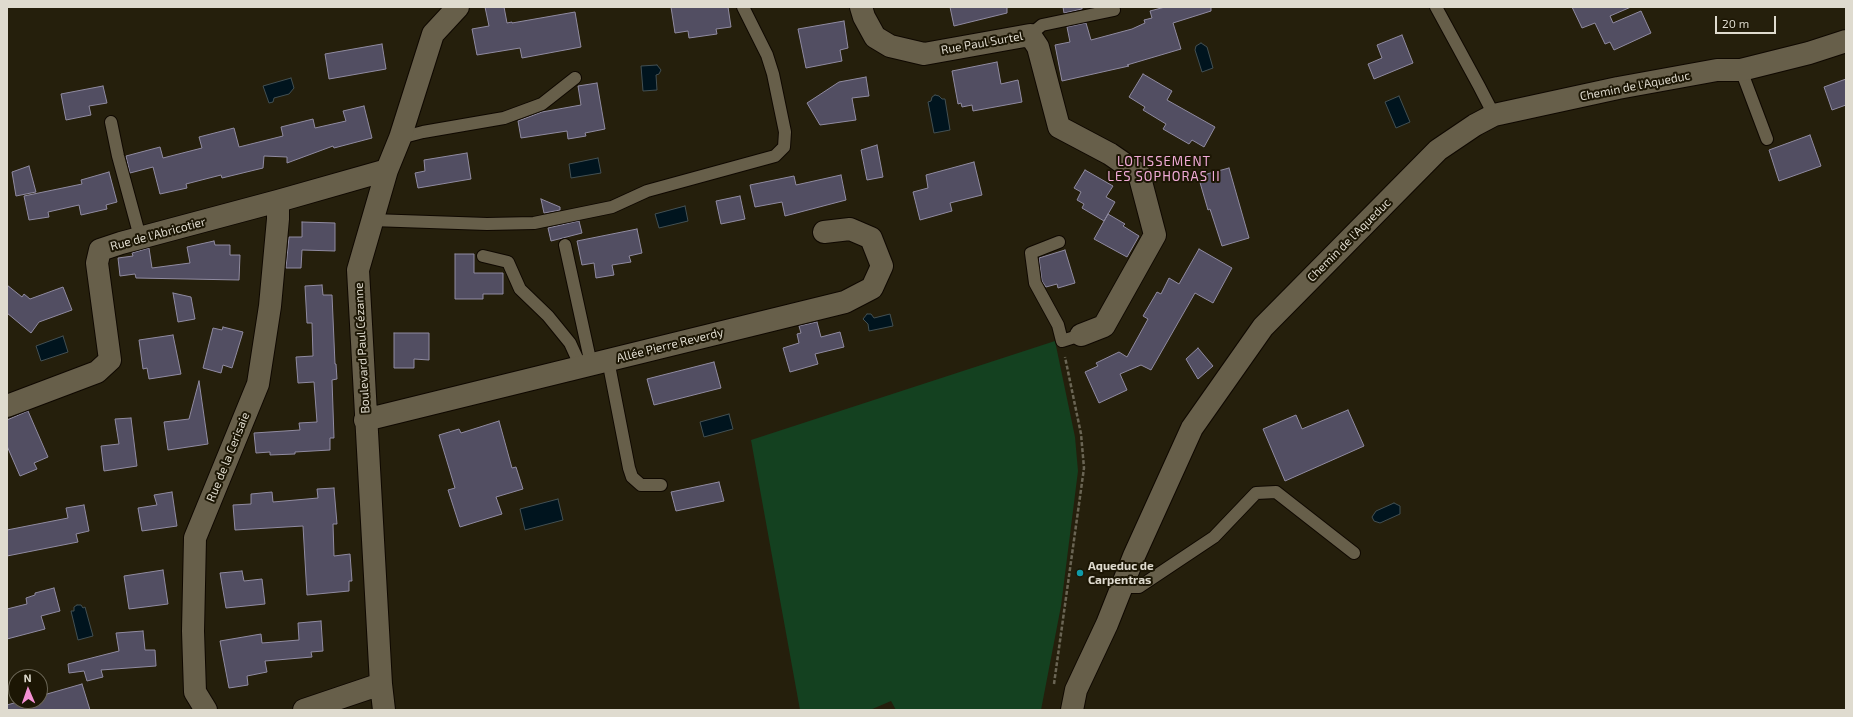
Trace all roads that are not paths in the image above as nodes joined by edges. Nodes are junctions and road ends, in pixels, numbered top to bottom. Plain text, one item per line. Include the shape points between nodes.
1 (458, 7) edge
2 (742, 7) edge
3 (862, 7) edge
4 (1436, 7) edge
5 (1114, 10) dead end
6 (1096, 11) edge
7 (1082, 12) edge
8 (1030, 34) junction
9 (1846, 41) edge
10 (1741, 70) junction
11 (575, 78) dead end
12 (1494, 115) junction
13 (111, 122) dead end
14 (400, 138) junction
15 (1767, 139) dead end
16 (387, 170) junction
17 (278, 201) junction
18 (372, 220) junction
19 (824, 232) dead end
20 (140, 238) junction
21 (1059, 242) dead end
22 (565, 244) dead end
23 (483, 256) dead end
24 (1081, 335) joint
25 (593, 364) junction
26 (7, 406) edge
27 (365, 420) junction
28 (661, 485) dead end
29 (1354, 553) dead end
30 (1122, 587) junction
31 (381, 684) junction
32 (206, 710) edge
33 (304, 710) edge
34 (384, 710) edge
35 (1072, 710) edge

1 - 14 street, Boulevard Paul Cézanne via 433,34
2 - 18 lane via 767,56 775,82 786,132 784,147 775,156 647,191 612,207 534,223
3 - 8 street, Rue Paul Surtel via 864,17 875,37 890,46 924,54
4 - 12 lane
5 - 6 lane
6 - 7 lane
7 - 8 lane via 1042,25
8 - 24 street, Rue Paul Surtel via 1038,47 1059,127 1110,154 1139,174 1155,235 1104,326
9 - 10 street, Chemin de l'Aqueduc
10 - 12 street, Chemin de l'Aqueduc via 1717,70 1626,86
10 - 15 lane
11 - 14 lane via 542,104 504,118
12 - 30 street, Chemin de l'Aqueduc via 1438,150 1263,327 1192,428
13 - 20 lane
14 - 16 street, Boulevard Paul Cézanne
16 - 17 street, Rue de l'Abricotier
16 - 18 street, Boulevard Paul Cézanne
17 - 20 street, Rue de l'Abricotier
17 - 32 street, Rue de la Cerisaie via 270,306 258,384 195,538 195,692
18 - 27 street, Boulevard Paul Cézanne via 358,270
19 - 25 street, Allée Pierre Reverdy via 850,229 871,238 882,266 872,288 845,302
20 - 26 street, Rue de l'Abricotier via 100,250 97,263 110,360 97,372
21 - 24 lane via 1030,253 1035,283 1058,325 1062,342
22 - 25 lane
23 - 25 lane via 508,262 520,289 548,316 570,344
25 - 27 street, Allée Pierre Reverdy
25 - 28 lane via 632,477 641,485
27 - 31 street, Boulevard Paul Cézanne
29 - 30 lane via 1276,492 1256,493 1214,537 1139,587
30 - 35 street, Chemin de l'Aqueduc via 1076,690
31 - 33 street
31 - 34 street, Boulevard Paul Cézanne

